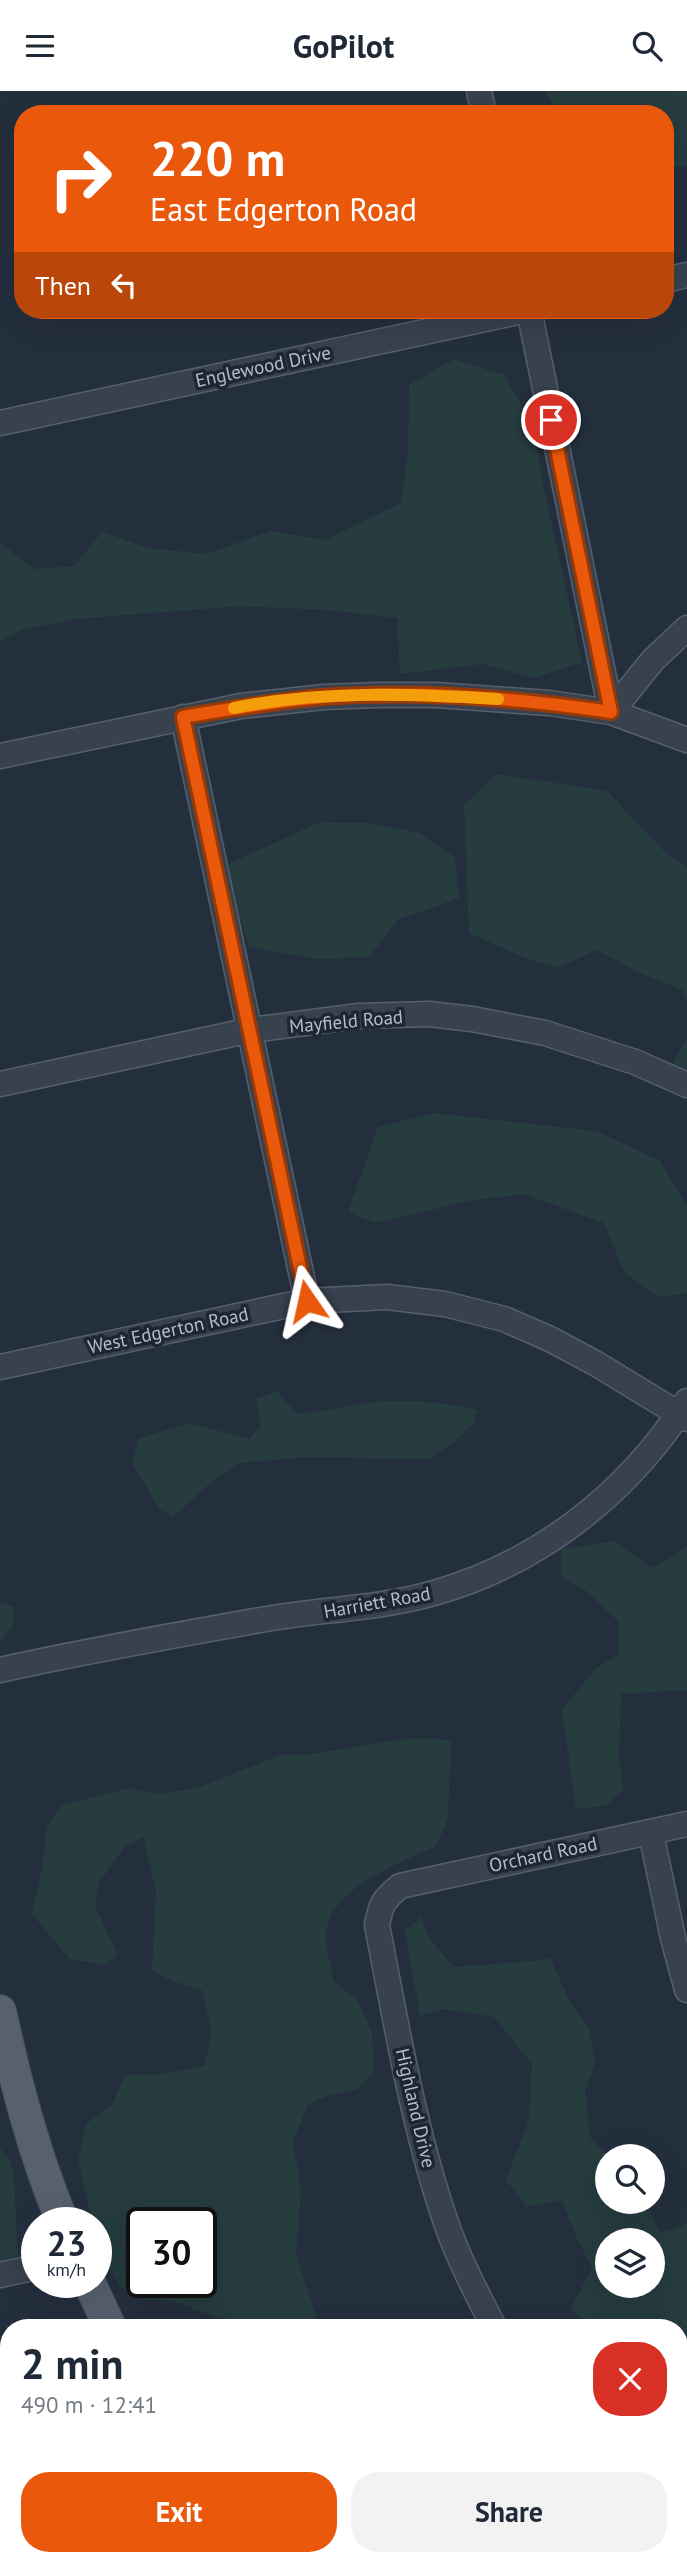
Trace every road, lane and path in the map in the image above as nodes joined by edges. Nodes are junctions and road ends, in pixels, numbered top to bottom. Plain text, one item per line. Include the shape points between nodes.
1 (486, 319) edge
2 (530, 319) edge
3 (0, 423) edge
4 (687, 628) edge
5 (611, 712) junction
6 (183, 717) junction
7 (687, 740) edge
8 (0, 756) edge
9 (251, 1030) junction
10 (0, 1084) edge
11 (687, 1085) edge
12 (307, 1301) junction
13 (0, 1367) edge
14 (684, 1411) edge
15 (0, 1670) edge
16 (687, 1824) edge
17 (651, 1833) junction
18 (400, 1886) joint
19 (687, 1990) edge
20 (0, 2011) edge
21 (56, 2207) edge
22 (21, 2270) edge
23 (0, 2275) edge
24 (96, 2298) edge
25 (106, 2319) edge
26 (491, 2319) edge

1 - 3 street, Englewood Drive
2 - 5 street
4 - 5 street via 653,660
5 - 6 street via 549,703 379,695 282,701
5 - 7 street
6 - 8 street
6 - 9 street
9 - 10 street, Mayfield Road
9 - 11 street, Mayfield Road via 373,1016 429,1014 472,1019 575,1042
9 - 12 street
12 - 13 street, West Edgerton Road
12 - 14 street, West Edgerton Road via 387,1297 445,1304 504,1319
14 - 15 street, Harriett Road via 598,1506 536,1549 459,1585 406,1599 188,1632
16 - 17 street, Orchard Road
17 - 18 street, Orchard Road
17 - 19 street
18 - 26 street, Highland Drive via 384,1898 377,1925 405,2060 450,2233
20 - 21 main road via 27,2122
22 - 23 street
24 - 25 main road

